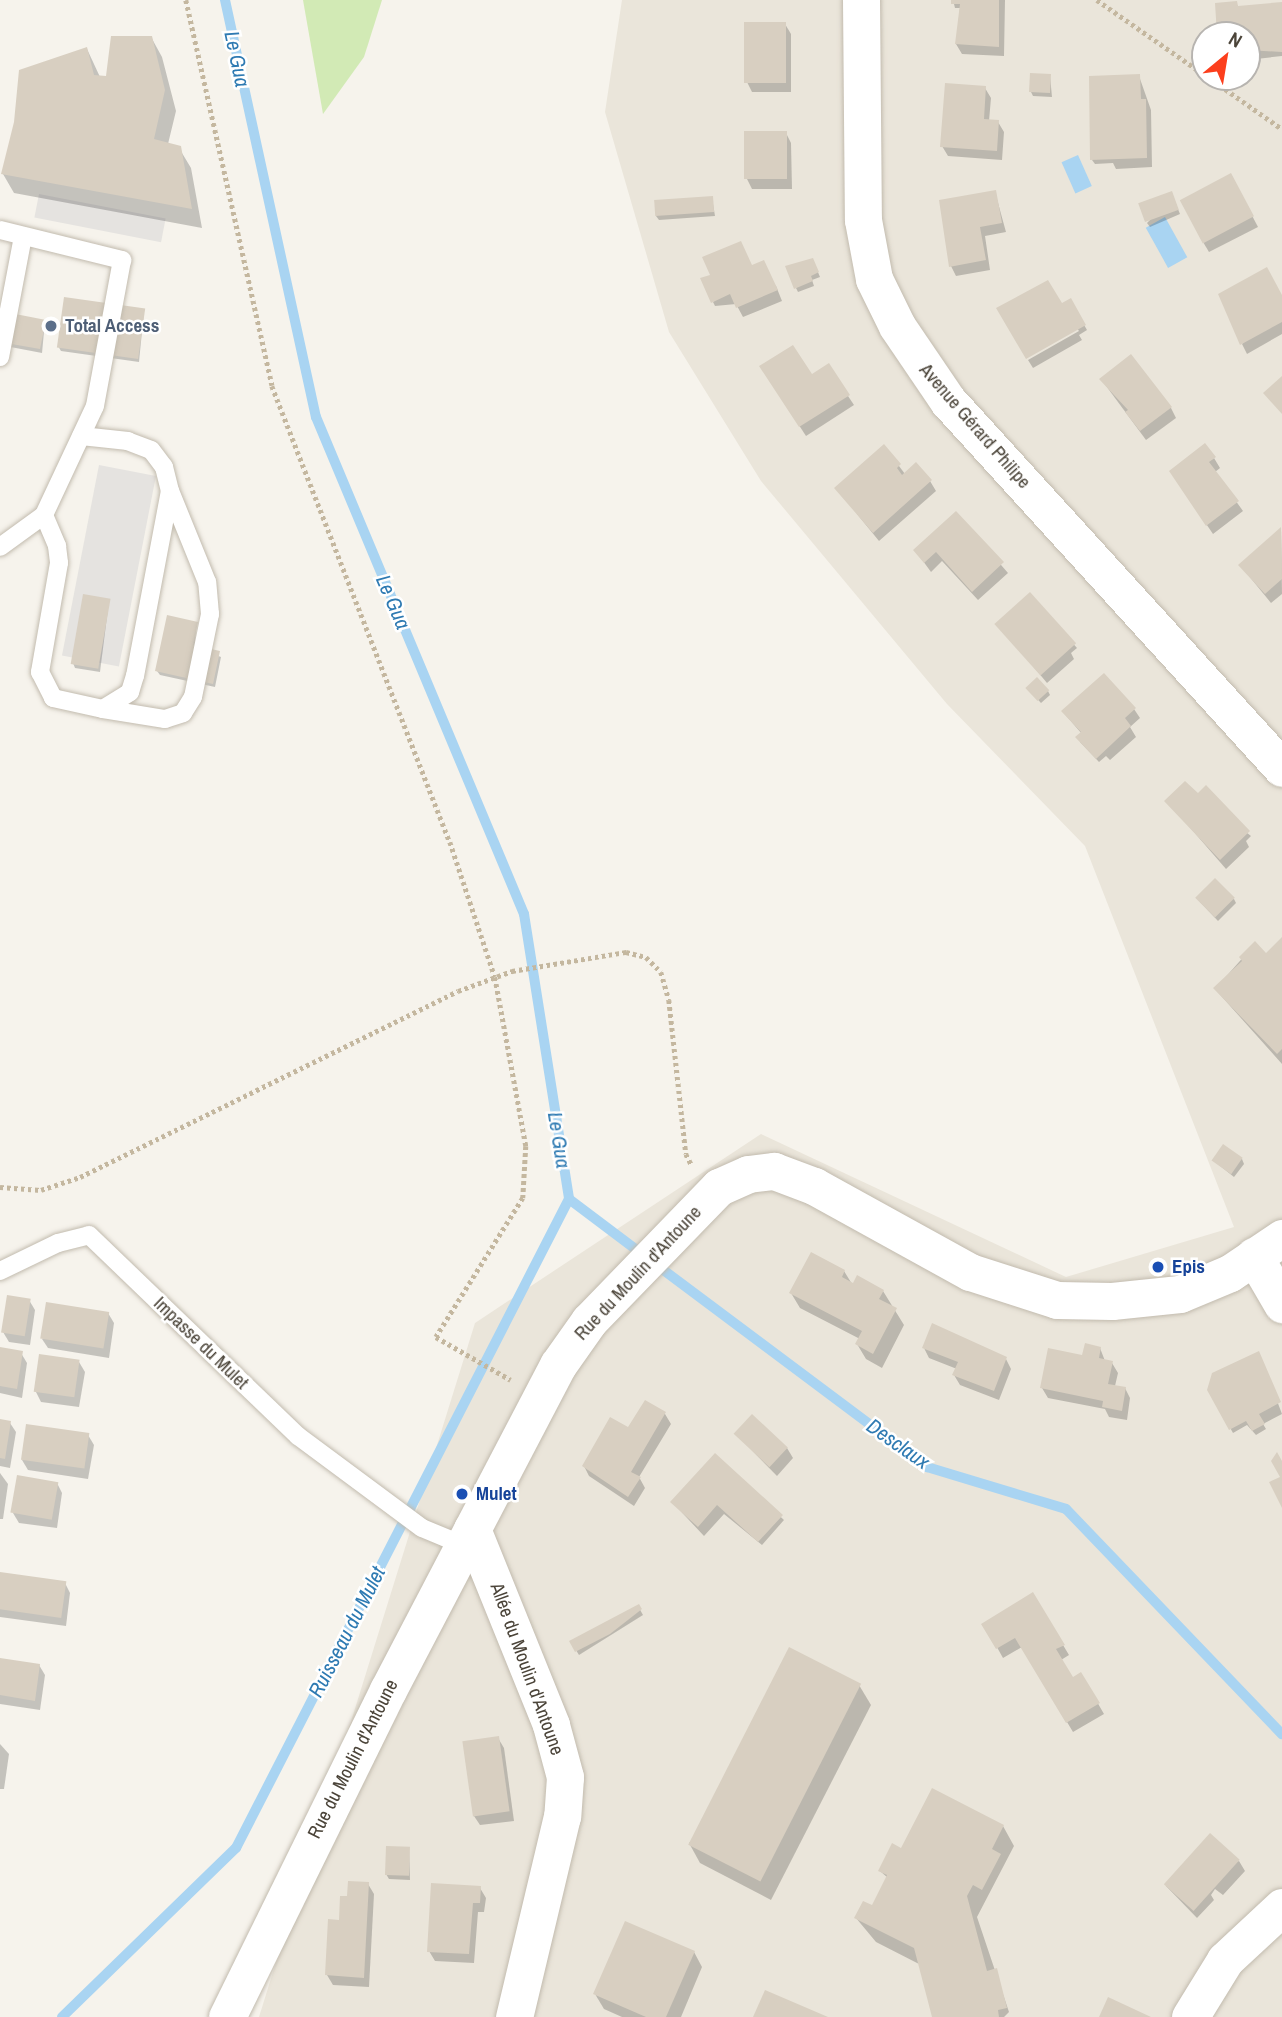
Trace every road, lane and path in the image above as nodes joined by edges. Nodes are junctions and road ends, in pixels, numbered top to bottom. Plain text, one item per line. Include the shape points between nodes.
1 (186, 0) edge
2 (862, 0) edge
3 (1097, 0) edge
4 (1191, 66) edge
5 (1228, 91) edge
6 (1282, 129) edge
7 (0, 230) edge
8 (23, 236) junction
9 (0, 358) edge
10 (81, 436) junction
11 (170, 491) junction
12 (44, 515) junction
13 (0, 547) edge
14 (103, 709) junction
15 (1282, 768) edge
16 (495, 977) junction
17 (0, 1187) edge
18 (709, 1196) junction
19 (1268, 1247) edge
20 (0, 1271) edge
21 (1282, 1304) edge
22 (502, 1375) dead end
23 (468, 1537) junction
24 (1282, 1907) edge
25 (227, 2017) edge
26 (514, 2017) edge
27 (1190, 2017) edge

1 - 16 path via 272,386 450,842
2 - 15 street, Avenue Gérard Philipe via 863,220 874,279 897,326 948,401
3 - 4 path
5 - 6 path
7 - 8 lane
8 - 9 lane
8 - 10 lane via 122,260 94,406
10 - 11 lane via 128,441 151,450 164,467
10 - 12 lane
11 - 14 lane via 135,676 130,692
11 - 14 lane via 207,582 211,614 193,697 183,713 165,719
12 - 13 lane
12 - 14 lane via 59,563 40,672 53,698
16 - 17 path via 80,1177 41,1190
16 - 18 path via 626,951 646,957 661,972 686,1154
16 - 22 path via 526,1146 523,1198 436,1337
18 - 19 street, Rue du Moulin d'Antoune via 748,1174 774,1171 814,1186 970,1272 1057,1300 1112,1301 1180,1294
18 - 23 street, Rue du Moulin d'Antoune via 620,1288 558,1365
19 - 21 street
20 - 23 lane, Impasse du Mulet via 58,1242 89,1235 298,1436 418,1525
23 - 25 street, Rue du Moulin d'Antoune
23 - 26 street, Allée du Moulin d'Antoune via 542,1702 565,1777 562,1816
24 - 27 street via 1225,1960

